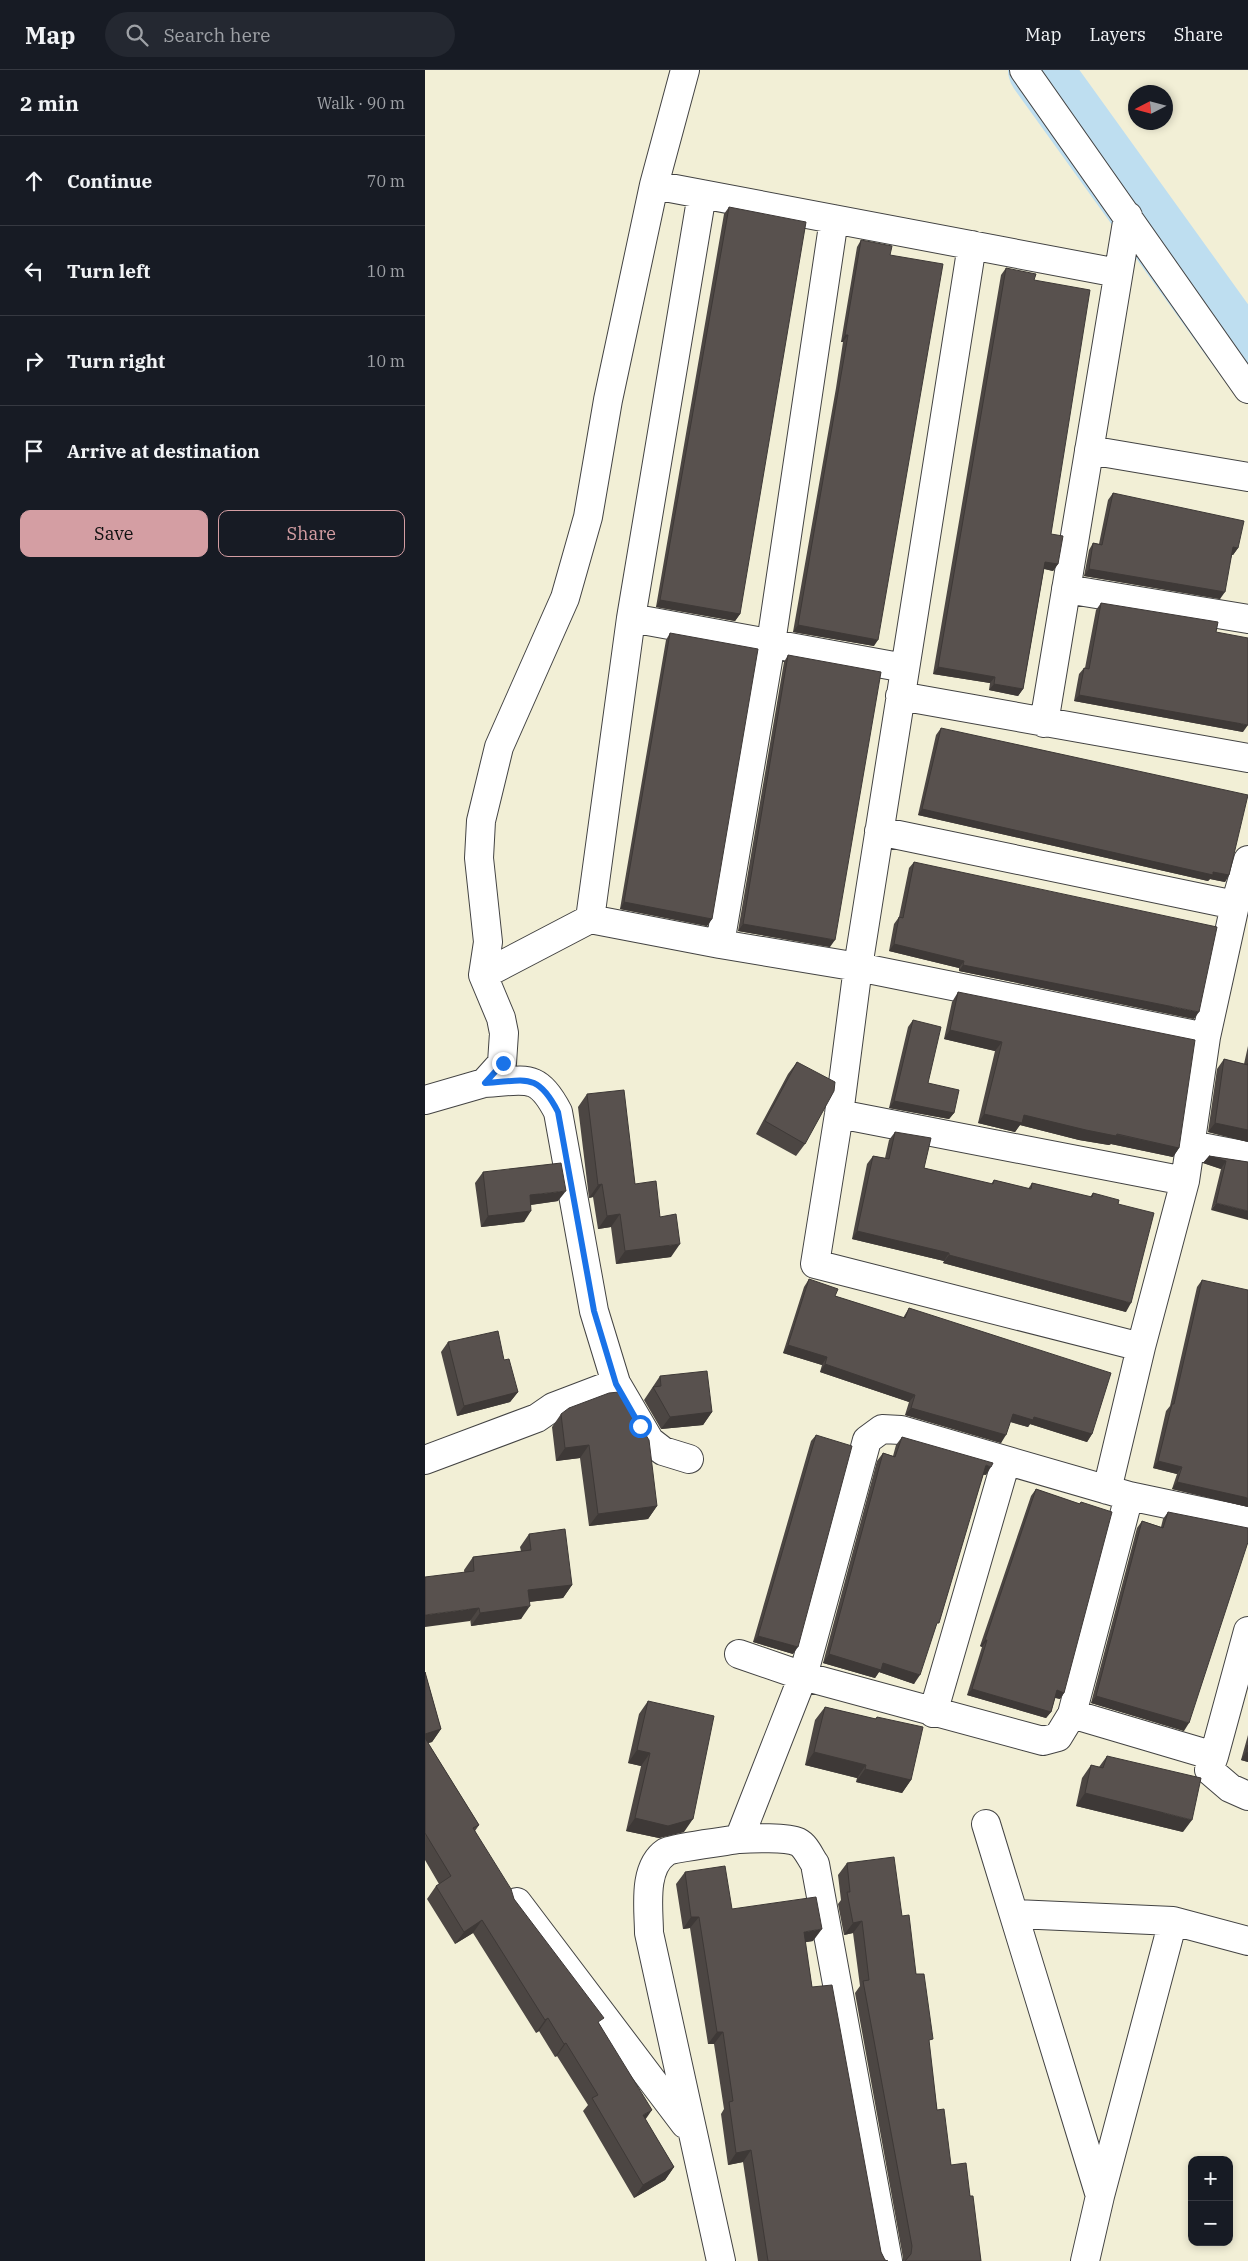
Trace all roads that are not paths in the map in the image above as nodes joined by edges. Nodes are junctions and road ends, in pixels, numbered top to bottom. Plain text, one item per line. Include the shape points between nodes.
1 (685, 70) edge
2 (1024, 70) edge
3 (654, 184) junction
4 (702, 194) junction
5 (1127, 216) junction
6 (834, 219) junction
7 (972, 245) junction
8 (1118, 273) junction
9 (1248, 389) edge
10 (1089, 450) junction
11 (1248, 477) edge
12 (1066, 589) junction
13 (631, 618) junction
14 (1248, 619) edge
15 (771, 643) junction
16 (905, 668) junction
17 (900, 696) junction
18 (1044, 723) junction
19 (1248, 758) edge
20 (879, 831) junction
21 (1248, 860) edge
22 (1235, 905) junction
23 (590, 919) junction
24 (720, 944) junction
25 (858, 967) junction
26 (483, 975) junction
27 (1206, 1037) junction
28 (485, 1083) junction
29 (425, 1100) edge
30 (839, 1114) junction
31 (1191, 1145) junction
32 (1248, 1156) edge
33 (1185, 1181) junction
34 (1141, 1347) junction
35 (616, 1384) junction
36 (689, 1458) dead end
37 (425, 1460) edge
38 (1006, 1461) junction
39 (1118, 1493) junction
40 (1248, 1522) edge
41 (1248, 1631) edge
42 (739, 1654) dead end
43 (803, 1676) junction
44 (933, 1712) junction
45 (1072, 1714) junction
46 (1214, 1756) junction
47 (1248, 1796) edge
48 (987, 1824) dead end
49 (739, 1839) junction
50 (517, 1902) edge
51 (1014, 1914) junction
52 (1173, 1921) junction
53 (1248, 1941) edge
54 (690, 2131) junction
55 (1100, 2196) junction
56 (721, 2261) edge
57 (888, 2261) edge
58 (1085, 2261) edge

1 - 3 street
2 - 5 street
3 - 4 street
3 - 26 street via 608,400 588,517 565,598 499,747 481,821 479,858 488,942
4 - 6 street
4 - 13 street
5 - 8 street
5 - 9 street
6 - 7 street
6 - 15 street
7 - 8 street
7 - 16 street
8 - 10 street
10 - 11 street
10 - 12 street
12 - 14 street
12 - 18 street
13 - 15 street
13 - 23 street
15 - 16 street
15 - 24 street
16 - 17 street
17 - 18 street
17 - 20 street
18 - 19 street
20 - 22 street
20 - 25 street
21 - 22 street
22 - 27 street
23 - 24 street
23 - 26 street
24 - 25 street
25 - 27 street
25 - 30 street
26 - 28 street via 504,1033 503,1063
27 - 31 street
28 - 29 street
28 - 35 street via 532,1080 548,1092 558,1112 594,1311
30 - 33 street
30 - 34 street via 815,1264
31 - 32 street
31 - 33 street
33 - 34 street
34 - 39 street
35 - 36 street via 650,1441 663,1451
35 - 37 street
38 - 39 street
38 - 43 street via 901,1430 882,1429 867,1440
38 - 44 street
39 - 40 street
39 - 45 street
41 - 46 street
42 - 43 street
43 - 44 street
43 - 49 street
44 - 45 street via 1043,1741 1058,1737
45 - 46 street
46 - 47 street via 1209,1770 1230,1788
48 - 51 street
49 - 54 street via 666,1851 655,1864 649,1888 649,1934
49 - 57 street via 798,1842 815,1864
50 - 54 street
51 - 52 street
51 - 55 street
52 - 53 street
52 - 55 street
54 - 56 street
55 - 58 street

